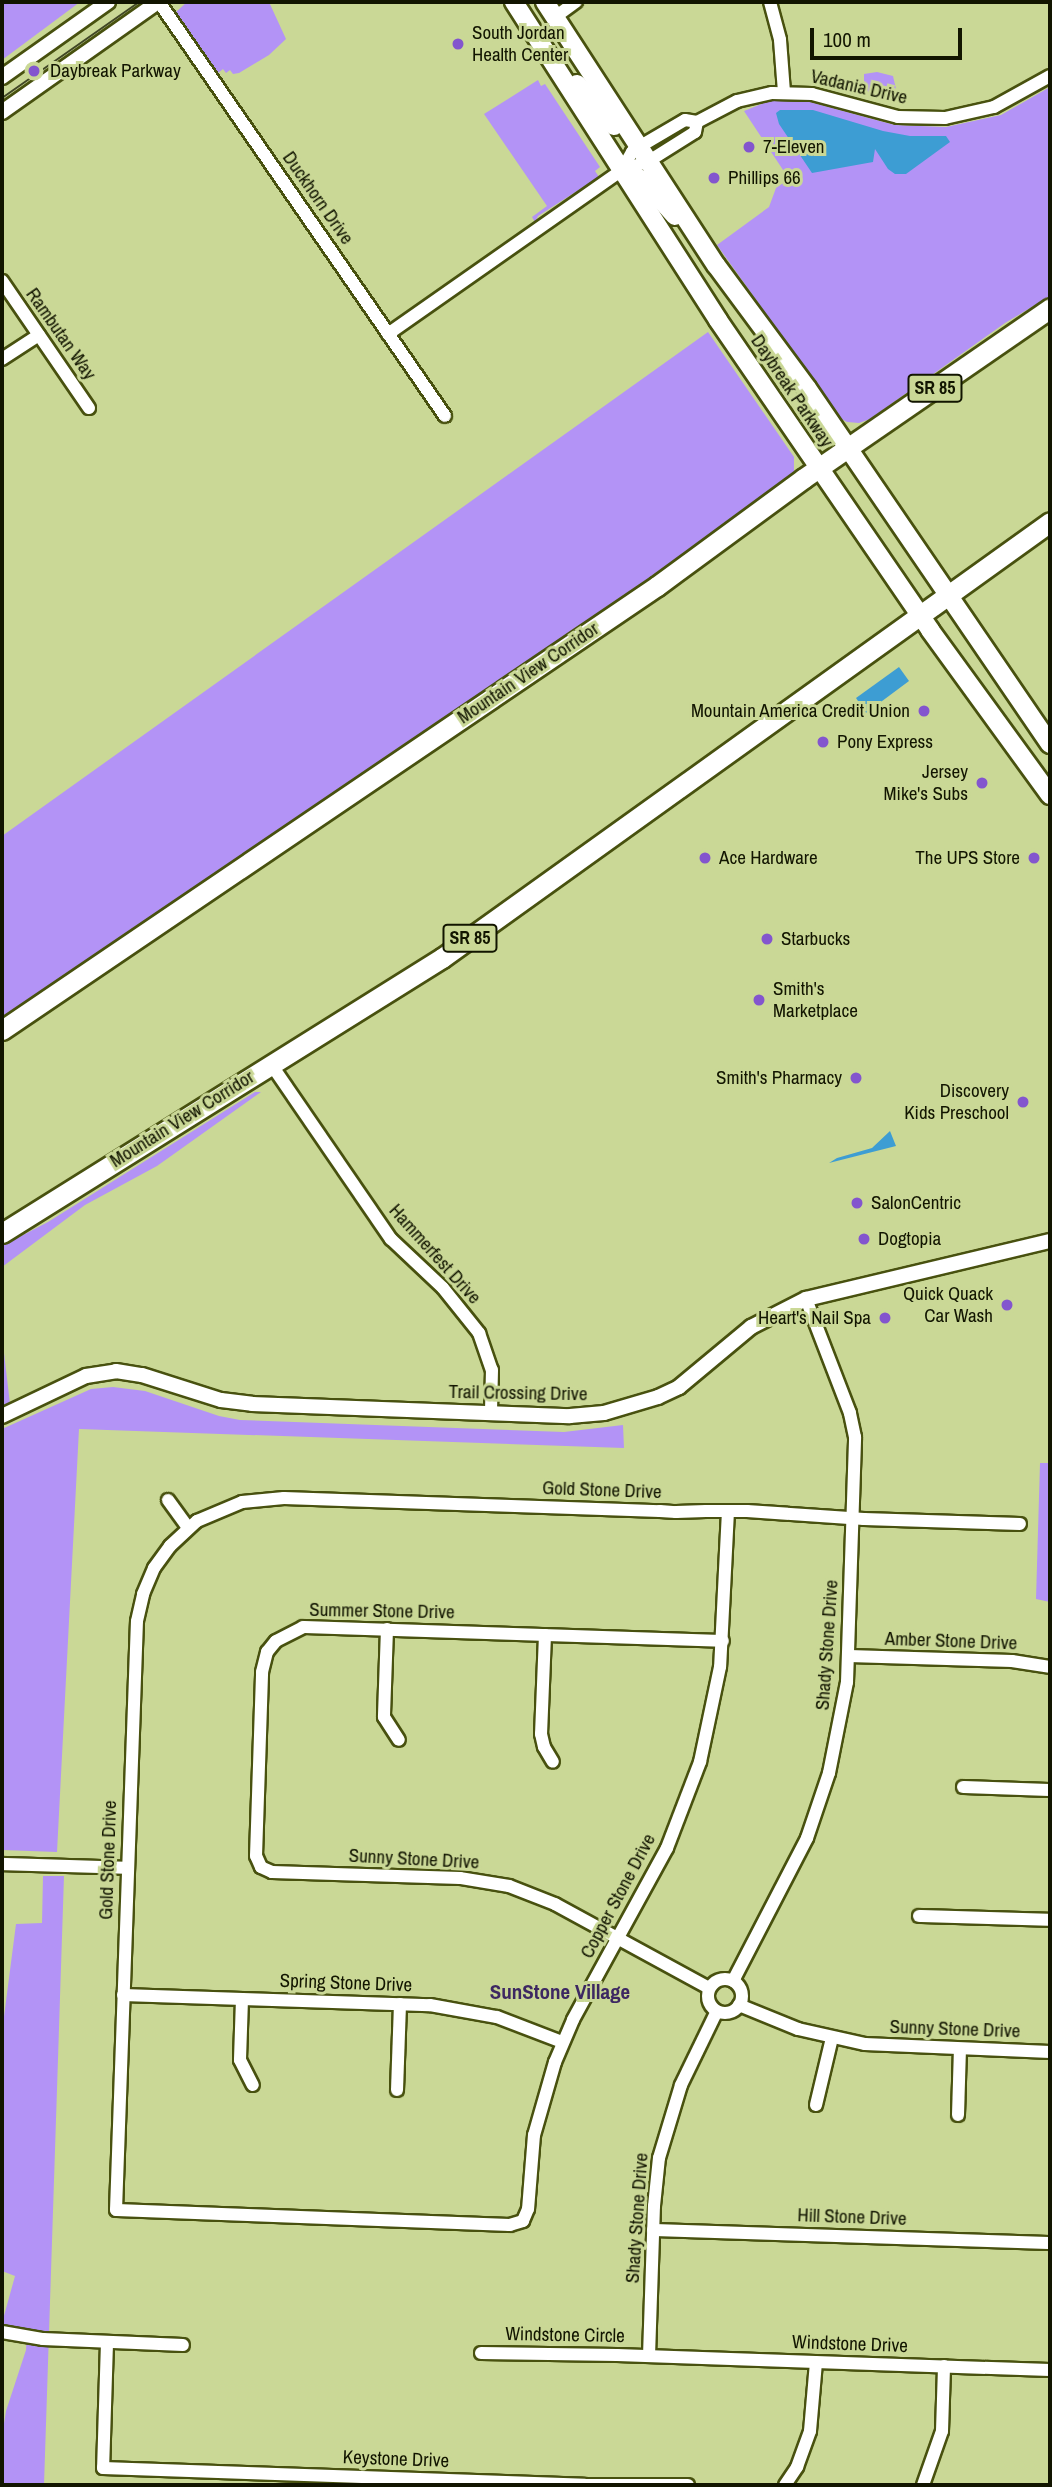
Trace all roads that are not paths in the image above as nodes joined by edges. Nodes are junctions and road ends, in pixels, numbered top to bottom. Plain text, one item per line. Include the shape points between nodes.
1 (108, 2) edge
2 (158, 2) edge
3 (514, 2) edge
4 (576, 2) edge
5 (770, 2) edge
6 (550, 9) edge
7 (548, 54) junction
8 (1050, 76) edge
9 (2, 77) edge
10 (784, 92) junction
11 (2, 112) edge
12 (640, 153) junction
13 (622, 170) junction
14 (702, 243) junction
15 (2, 281) edge
16 (1050, 309) edge
17 (388, 334) junction
18 (39, 335) junction
19 (2, 359) edge
20 (89, 408) dead end
21 (445, 416) dead end
22 (848, 447) junction
23 (819, 468) junction
24 (1050, 522) edge
25 (949, 594) junction
26 (920, 615) junction
27 (1050, 744) edge
28 (1050, 795) edge
29 (2, 1031) edge
30 (271, 1064) junction
31 (2, 1233) edge
32 (1050, 1241) edge
33 (806, 1299) junction
34 (491, 1412) junction
35 (2, 1416) edge
36 (168, 1500) dead end
37 (728, 1511) junction
38 (854, 1518) junction
39 (1020, 1524) dead end
40 (188, 1528) junction
41 (387, 1629) junction
42 (545, 1635) junction
43 (723, 1641) junction
44 (849, 1656) junction
45 (1050, 1667) edge
46 (400, 1740) dead end
47 (553, 1762) dead end
48 (963, 1787) dead end
49 (1050, 1790) edge
50 (2, 1864) edge
51 (261, 1867) joint
52 (127, 1868) junction
53 (919, 1916) dead end
54 (1050, 1920) edge
55 (618, 1938) junction
56 (733, 1980) junction
57 (709, 1988) junction
58 (123, 1995) junction
59 (242, 1999) junction
60 (400, 2004) junction
61 (739, 2005) junction
62 (717, 2011) junction
63 (832, 2038) junction
64 (562, 2042) junction
65 (960, 2049) junction
66 (1050, 2052) edge
67 (253, 2085) dead end
68 (397, 2090) dead end
69 (816, 2105) dead end
70 (958, 2115) dead end
71 (116, 2210) joint
72 (653, 2230) junction
73 (1050, 2243) edge
74 (2, 2332) edge
75 (107, 2343) junction
76 (183, 2345) dead end
77 (481, 2353) dead end
78 (649, 2356) junction
79 (816, 2362) junction
80 (944, 2366) junction
81 (1050, 2370) edge
82 (688, 2485) edge
83 (785, 2485) edge
84 (923, 2485) edge

1 - 9 street
2 - 11 street
2 - 17 street, Duckhorn Drive
3 - 7 main road, Daybreak Parkway
4 - 6 street
5 - 10 street via 780,40
6 - 12 main road, Daybreak Parkway
7 - 12 main road
7 - 13 main road, Daybreak Parkway
8 - 10 street, Vadania Drive via 994,107 945,118 906,118 826,96
10 - 12 street, Vadania Drive via 737,101 697,122 695,132
12 - 13 street, Vadania Drive
12 - 13 street, Vadania Drive
12 - 14 main road, Daybreak Parkway
13 - 14 main road via 643,180
13 - 17 street, Vadania Drive
13 - 23 main road, Daybreak Parkway
14 - 22 main road, Daybreak Parkway
15 - 18 street, Rambutan Way
16 - 22 highway, Mountain View Corridor / SR 85
17 - 21 street, Duckhorn Drive
18 - 19 street
18 - 20 street, Rambutan Way
22 - 23 highway, Mountain View Corridor / SR 85
22 - 25 main road, Daybreak Parkway
23 - 26 main road, Daybreak Parkway
23 - 29 highway, Mountain View Corridor / SR 85 via 657,586
24 - 25 highway, Mountain View Corridor / SR 85
25 - 26 highway, Mountain View Corridor / SR 85
25 - 27 main road, Daybreak Parkway
26 - 28 main road, Daybreak Parkway
26 - 30 highway, Mountain View Corridor / SR 85 via 442,958
30 - 31 highway, Mountain View Corridor / SR 85
30 - 34 street, Hammerfest Drive via 391,1238 443,1288 479,1333 492,1370
32 - 33 street, Trail Crossing Drive
33 - 34 street, Trail Crossing Drive via 751,1327 697,1375 658,1397 604,1413
33 - 38 street, Shady Stone Drive via 854,1429
34 - 35 street, Trail Crossing Drive via 240,1403 116,1371 86,1376
36 - 40 street
37 - 38 street, Gold Stone Drive
37 - 40 street, Gold Stone Drive via 269,1498 229,1506
37 - 43 street, Copper Stone Drive
38 - 39 street, Gold Stone Drive
38 - 44 street, Shady Stone Drive
40 - 52 street, Gold Stone Drive via 154,1568 139,1607
41 - 42 street, Summer Stone Drive
41 - 46 street via 384,1717
41 - 51 street, Summer Stone Drive via 303,1627 282,1636 267,1652 262,1672 256,1843
42 - 43 street, Summer Stone Drive
42 - 47 street via 541,1734
43 - 55 street, Copper Stone Drive via 712,1714 693,1784 667,1848
44 - 45 street, Amber Stone Drive via 1012,1661
44 - 56 street, Shady Stone Drive via 840,1727 815,1817
48 - 49 street
50 - 52 street
51 - 55 street, Sunny Stone Drive via 272,1872 493,1883 548,1900
52 - 58 street, Gold Stone Drive
53 - 54 street
55 - 57 street, Sunny Stone Drive
55 - 64 street, Copper Stone Drive
56 - 57 street via 717,1980
56 - 61 street via 742,1994
57 - 62 street via 709,2004
58 - 59 street, Spring Stone Drive
58 - 71 street, Gold Stone Drive
59 - 60 street, Spring Stone Drive
59 - 67 street via 240,2060
60 - 64 street, Spring Stone Drive via 475,2012
60 - 68 street
61 - 62 street via 727,2013
61 - 63 street, Sunny Stone Drive
62 - 72 street, Shady Stone Drive via 667,2124
63 - 65 street, Sunny Stone Drive via 881,2046
63 - 69 street
64 - 71 street, Copper Stone Drive via 538,2118 527,2213 519,2223
65 - 66 street, Sunny Stone Drive
65 - 70 street
72 - 73 street, Hill Stone Drive
72 - 78 street, Shady Stone Drive
74 - 75 street via 34,2339
75 - 76 street
75 - 82 street, Keystone Drive via 103,2468
77 - 78 street, Windstone Circle
78 - 79 street, Windstone Drive
79 - 80 street, Windstone Drive
79 - 83 street via 810,2431
80 - 81 street, Windstone Drive
80 - 84 street via 940,2439

